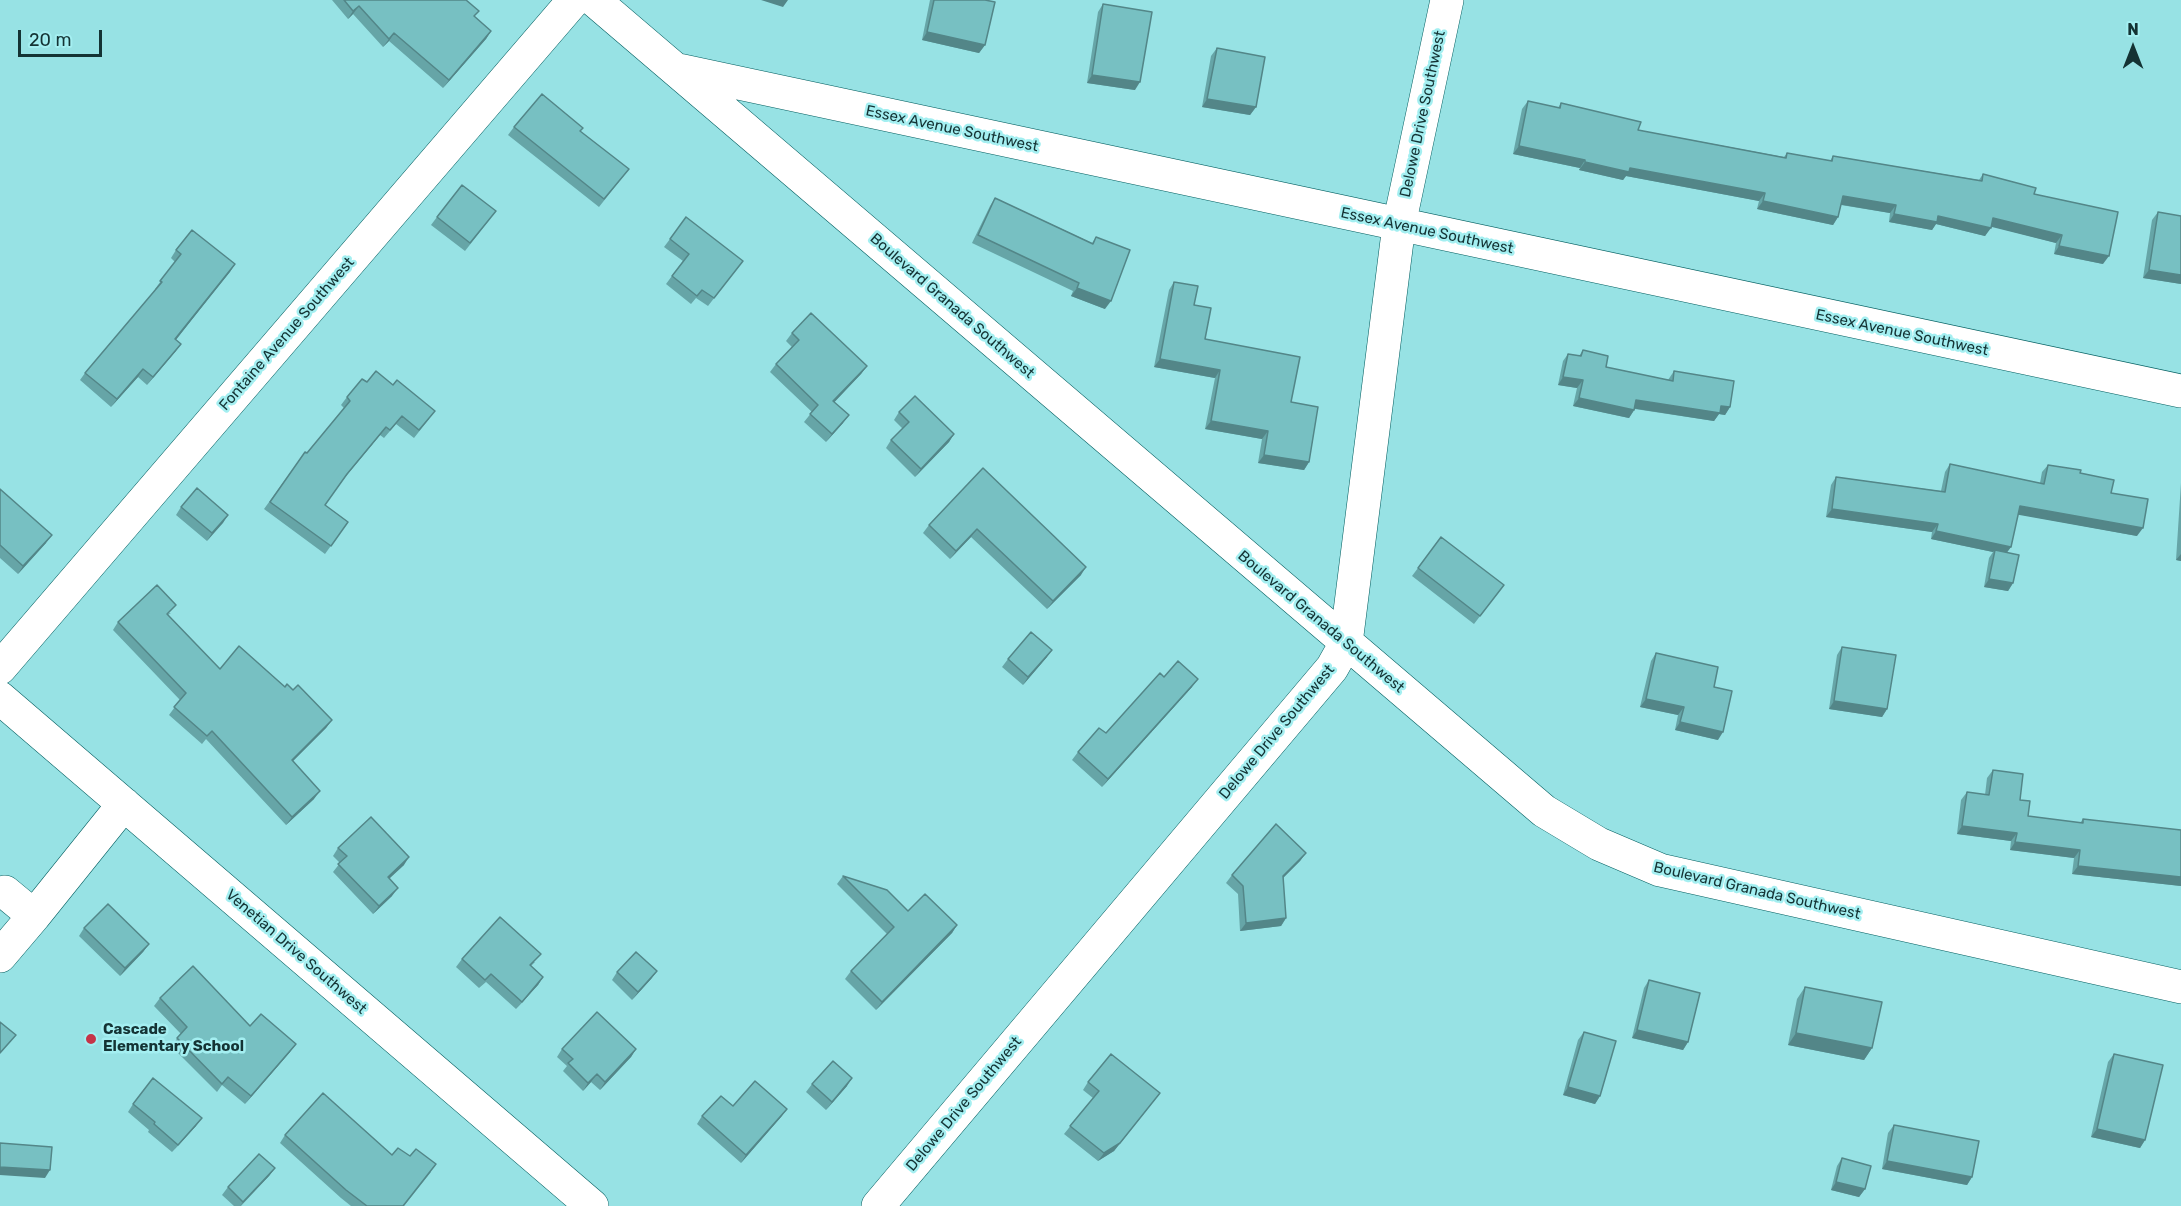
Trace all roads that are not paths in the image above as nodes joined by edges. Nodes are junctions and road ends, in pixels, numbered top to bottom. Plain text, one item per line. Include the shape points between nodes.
1 (574, 0) edge
2 (594, 0) edge
3 (1447, 0) edge
4 (674, 69) junction
5 (1399, 225) junction
6 (2181, 391) edge
7 (1346, 643) junction
8 (0, 668) edge
9 (0, 698) edge
10 (124, 804) junction
11 (5, 891) dead end
12 (34, 916) junction
13 (0, 956) edge
14 (2181, 987) edge
15 (592, 1206) edge
16 (878, 1206) edge

1 - 8 street, Fontaine Avenue Southwest
2 - 4 street, Boulevard Granada Southwest
3 - 5 street, Delowe Drive Southwest
4 - 5 street, Essex Avenue Southwest
4 - 7 street, Boulevard Granada Southwest
5 - 6 street, Essex Avenue Southwest
5 - 7 street, Delowe Drive Southwest
7 - 14 street, Boulevard Granada Southwest via 1544,811 1599,844 1660,870
7 - 16 street, Delowe Drive Southwest via 1332,668
9 - 10 street, Venetian Drive Southwest
10 - 12 street
10 - 15 street, Venetian Drive Southwest
11 - 12 street
12 - 13 street

